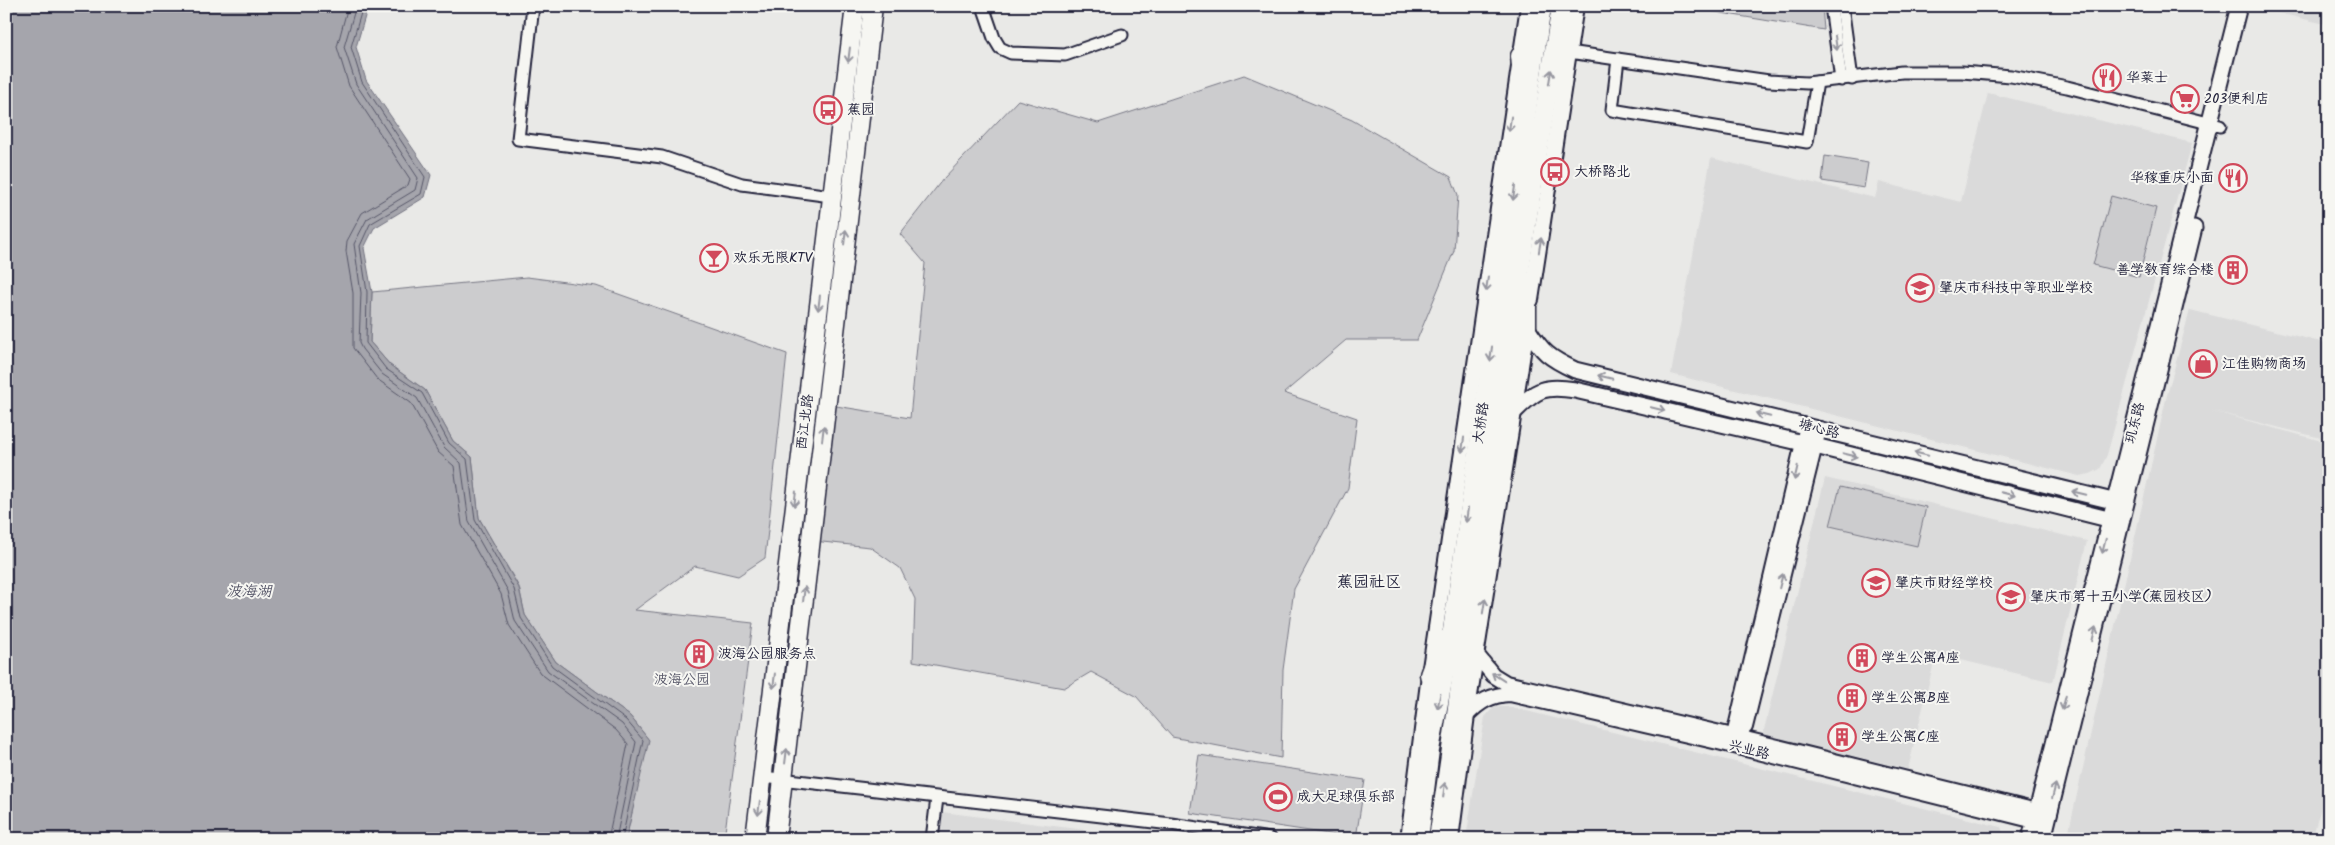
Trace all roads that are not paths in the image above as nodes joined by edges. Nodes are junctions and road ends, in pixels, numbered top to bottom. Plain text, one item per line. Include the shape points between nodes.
1 (533, 6) edge
2 (855, 6) edge
3 (873, 6) edge
4 (983, 6) edge
5 (1528, 6) edge
6 (1542, 6) edge
7 (1561, 6) edge
8 (1576, 6) edge
9 (1831, 6) edge
10 (1842, 6) edge
11 (2240, 6) edge
12 (2250, 6) edge
13 (1122, 36) dead end
14 (1570, 52) junction
15 (1520, 56) junction
16 (1618, 59) junction
17 (1847, 80) junction
18 (1817, 82) junction
19 (1526, 113) junction
20 (2215, 124) junction
21 (831, 196) junction
22 (1527, 222) junction
23 (823, 272) junction
24 (841, 274) junction
25 (1527, 328) junction
26 (1515, 411) junction
27 (1813, 427) junction
28 (1809, 444) junction
29 (1504, 473) junction
30 (2120, 503) junction
31 (2116, 522) junction
32 (1481, 541) junction
33 (1460, 566) junction
34 (1476, 654) junction
35 (1430, 676) junction
36 (1467, 715) junction
37 (1737, 742) junction
38 (763, 777) junction
39 (783, 779) junction
40 (937, 798) junction
41 (2036, 816) junction
42 (755, 839) edge
43 (776, 839) edge
44 (932, 839) edge
45 (1270, 839) edge
46 (1408, 839) edge
47 (1419, 839) edge
48 (1438, 839) edge
49 (1451, 839) edge
50 (2030, 839) edge
51 (2043, 839) edge

1 - 21 street via 518,139 662,158 742,184
2 -> 21 main road, 西江北路
24 -> 3 main road, 西江北路
4 - 13 street via 994,38 1000,48 1010,54 1065,55
5 - 15 street
6 - 19 main road, 大桥路
22 -> 7 main road, 大桥路
8 - 14 street
9 -> 17 street
10 - 17 street
11 - 20 main road, 玑东路
12 - 20 main road, 玑东路
14 - 16 street
25 -> 14 street
15 - 19 main road
15 -> 35 street
16 - 18 street via 1769,81
16 - 18 street via 1612,110 1808,142
17 - 18 street
17 - 20 street via 1902,72 2011,76
19 -> 33 main road, 大桥路
20 - 30 main road, 玑东路
21 - 23 main road, 西江北路
22 - 25 main road
22 - 32 main road, 大桥路
23 - 24 main road
23 -> 38 main road, 西江北路
39 -> 24 main road, 西江北路
25 - 26 street
27 -> 25 main road, 塘心路 via 1575,370 1552,359 1538,346
26 -> 28 main road, 塘心路 via 1528,398 1547,387 1559,387
26 - 29 street
27 - 28 street
30 -> 27 main road, 塘心路
28 -> 31 main road, 塘心路
28 - 37 street
29 - 32 main road
34 -> 29 street
30 - 31 main road, 玑东路
31 -> 41 main road, 玑东路
51 -> 31 main road, 玑东路
48 -> 32 main road, 大桥路
33 - 35 main road
33 -> 47 main road, 大桥路
34 - 36 street
37 -> 34 street, 兴业路 via 1506,683 1494,675
35 - 46 street
36 - 37 street, 兴业路 via 1479,702 1496,695 1510,694
36 - 49 street
37 - 41 street, 兴业路
38 - 39 street
38 -> 42 main road, 西江北路
39 - 40 street
39 - 43 main road, 西江北路
40 - 44 street
40 - 45 street via 1171,824
41 - 50 main road, 玑东路

